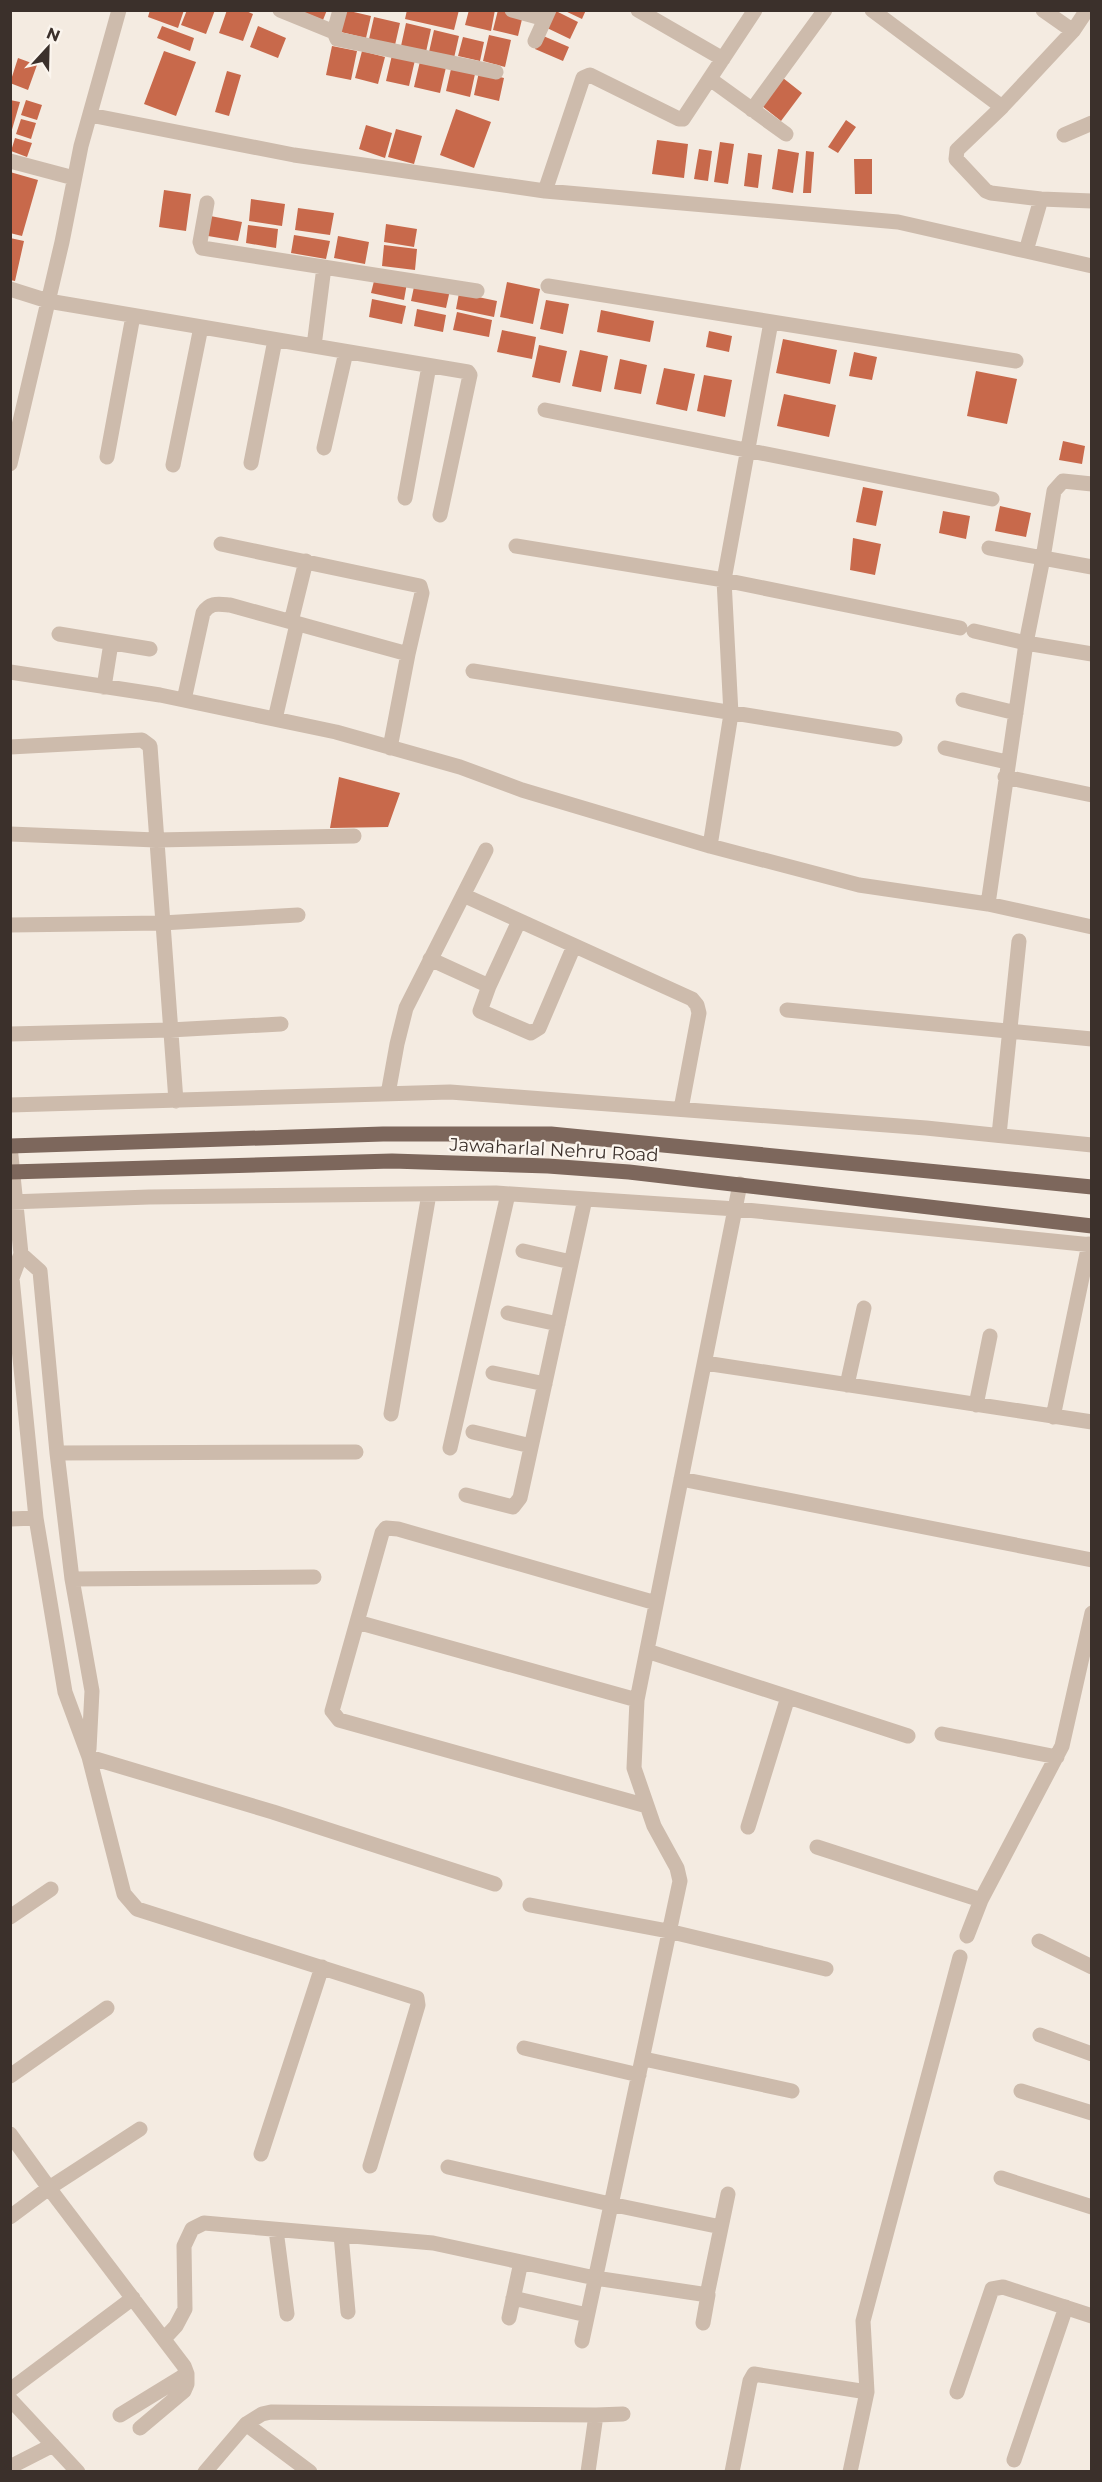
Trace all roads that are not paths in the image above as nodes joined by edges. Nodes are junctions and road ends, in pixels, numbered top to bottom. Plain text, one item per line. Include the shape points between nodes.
1 (119, 10) edge
2 (280, 10) edge
3 (340, 10) edge
4 (512, 10) edge
5 (755, 10) edge
6 (825, 10) edge
7 (872, 10) edge
8 (1043, 10) edge
9 (1087, 10) edge
10 (641, 11) edge
11 (547, 15) edge
12 (1073, 31) junction
13 (334, 32) junction
14 (535, 41) dead end
15 (723, 59) junction
16 (496, 72) dead end
17 (710, 79) junction
18 (1002, 107) junction
19 (752, 110) junction
20 (90, 115) junction
21 (1092, 123) edge
22 (786, 134) dead end
23 (1064, 135) dead end
24 (10, 161) edge
25 (74, 178) junction
26 (545, 190) junction
27 (1041, 199) junction
28 (1092, 201) edge
29 (207, 203) dead end
30 (1026, 250) junction
31 (1092, 266) edge
32 (324, 267) junction
33 (548, 286) dead end
34 (10, 289) edge
35 (477, 291) dead end
36 (48, 301) junction
37 (133, 316) junction
38 (771, 322) junction
39 (201, 327) junction
40 (275, 339) junction
41 (314, 346) junction
42 (346, 352) junction
43 (1016, 360) dead end
44 (429, 366) junction
45 (545, 410) dead end
46 (324, 448) dead end
47 (748, 452) junction
48 (106, 457) dead end
49 (10, 464) edge
50 (251, 464) dead end
51 (173, 465) dead end
52 (1092, 484) edge
53 (405, 498) dead end
54 (992, 499) dead end
55 (440, 515) dead end
56 (221, 544) dead end
57 (516, 546) dead end
58 (988, 548) dead end
59 (1043, 558) junction
60 (306, 561) junction
61 (1092, 567) edge
62 (723, 580) junction
63 (294, 623) junction
64 (59, 634) dead end
65 (111, 643) junction
66 (1026, 643) junction
67 (150, 650) dead end
68 (408, 654) junction
69 (1092, 654) edge
70 (474, 671) dead end
71 (10, 672) edge
72 (104, 687) junction
73 (184, 700) junction
74 (963, 700) dead end
75 (1016, 713) junction
76 (731, 714) junction
77 (275, 719) junction
78 (896, 739) dead end
79 (10, 747) edge
80 (390, 748) junction
81 (945, 748) dead end
82 (1006, 769) junction
83 (1092, 795) edge
84 (10, 834) edge
85 (354, 836) dead end
86 (156, 840) junction
87 (710, 846) junction
88 (486, 850) dead end
89 (463, 895) junction
90 (988, 904) junction
91 (298, 915) dead end
92 (519, 921) junction
93 (162, 923) junction
94 (10, 925) edge
95 (1092, 927) edge
96 (1019, 941) dead end
97 (574, 946) junction
98 (430, 959) junction
99 (489, 986) junction
100 (787, 1011) dead end
101 (281, 1024) dead end
102 (170, 1030) junction
103 (1009, 1031) junction
104 (10, 1034) edge
105 (1092, 1039) edge
106 (388, 1094) junction
107 (176, 1101) junction
108 (10, 1105) edge
109 (681, 1109) junction
110 (999, 1135) junction
111 (1092, 1145) edge
112 (10, 1146) edge
113 (12, 1172) edge
114 (740, 1184) junction
115 (1092, 1187) edge
116 (429, 1194) junction
117 (508, 1194) junction
118 (585, 1199) junction
119 (14, 1202) edge
120 (735, 1209) junction
121 (1092, 1226) edge
122 (1090, 1245) edge
123 (523, 1251) dead end
124 (21, 1254) junction
125 (571, 1262) junction
126 (864, 1308) dead end
127 (508, 1313) dead end
128 (558, 1324) junction
129 (990, 1336) dead end
130 (705, 1363) junction
131 (493, 1373) dead end
132 (545, 1384) junction
133 (847, 1385) junction
134 (17, 1399) edge
135 (976, 1405) junction
136 (391, 1414) dead end
137 (1053, 1417) junction
138 (1092, 1422) edge
139 (473, 1432) dead end
140 (531, 1446) junction
141 (450, 1448) dead end
142 (356, 1452) dead end
143 (57, 1453) junction
144 (681, 1479) junction
145 (466, 1495) dead end
146 (36, 1518) junction
147 (10, 1519) edge
148 (1092, 1560) edge
149 (314, 1577) dead end
150 (72, 1579) junction
151 (656, 1603) junction
152 (1092, 1613) edge
153 (357, 1622) junction
154 (647, 1652) junction
155 (788, 1697) junction
156 (637, 1700) junction
157 (942, 1734) dead end
158 (908, 1736) dead end
159 (89, 1757) junction
160 (1057, 1757) junction
161 (647, 1806) junction
162 (748, 1827) dead end
163 (817, 1847) dead end
164 (495, 1884) dead end
165 (51, 1889) dead end
166 (981, 1900) junction
167 (530, 1905) dead end
168 (10, 1917) edge
169 (668, 1931) junction
170 (967, 1936) dead end
171 (1040, 1941) dead end
172 (960, 1957) dead end
173 (1092, 1966) edge
174 (322, 1967) junction
175 (826, 1969) dead end
176 (106, 2008) dead end
177 (1040, 2035) dead end
178 (524, 2048) dead end
179 (1092, 2054) edge
180 (644, 2059) junction
181 (639, 2075) junction
182 (10, 2076) edge
183 (792, 2091) dead end
184 (1021, 2091) dead end
185 (1092, 2113) edge
186 (140, 2129) dead end
187 (10, 2134) edge
188 (261, 2154) dead end
189 (370, 2166) dead end
190 (448, 2167) dead end
191 (1000, 2178) dead end
192 (50, 2188) junction
193 (728, 2194) dead end
194 (610, 2204) junction
195 (1092, 2207) edge
196 (10, 2217) edge
197 (721, 2227) junction
198 (276, 2230) junction
199 (340, 2235) junction
200 (521, 2262) junction
201 (595, 2278) junction
202 (707, 2295) junction
203 (133, 2298) junction
204 (513, 2298) junction
205 (1066, 2307) junction
206 (348, 2312) dead end
207 (288, 2314) dead end
208 (587, 2315) junction
209 (1092, 2316) edge
210 (508, 2318) dead end
211 (703, 2323) dead end
212 (164, 2339) junction
213 (582, 2341) dead end
214 (187, 2374) junction
215 (10, 2390) edge
216 (867, 2392) junction
217 (957, 2392) dead end
218 (10, 2399) edge
219 (623, 2414) dead end
220 (120, 2415) dead end
221 (596, 2415) junction
222 (246, 2424) junction
223 (140, 2428) dead end
224 (53, 2445) junction
225 (1014, 2460) dead end
226 (10, 2467) edge
227 (78, 2472) edge
228 (205, 2472) edge
229 (310, 2472) edge
230 (588, 2472) edge
231 (732, 2472) edge
232 (850, 2472) edge

1 - 20 street
2 - 13 street
3 - 13 street
4 - 11 street
5 - 15 street
6 - 19 street
7 - 18 street
8 - 12 street
9 - 12 street
10 - 15 street
11 - 14 street
12 - 18 street
13 - 16 street via 340,39
15 - 17 street
17 - 19 street
17 - 26 street via 687,114 679,119 586,75
18 - 27 street via 957,150 956,159 986,191
19 - 22 street
20 - 25 street
20 - 26 street via 294,155
21 - 23 street
24 - 25 street
25 - 36 street
26 - 30 street via 898,222
27 - 28 street
27 - 30 street
29 - 32 street via 202,248
30 - 31 street
32 - 35 street
32 - 41 street
33 - 38 street
34 - 36 street
36 - 37 street
36 - 49 street
37 - 39 street
37 - 48 street
38 - 43 street
38 - 47 street
39 - 40 street
39 - 51 street
40 - 41 street
40 - 50 street
41 - 42 street
42 - 44 street
42 - 46 street
44 - 53 street
44 - 55 street via 470,375
45 - 47 street
47 - 54 street
47 - 62 street
52 - 59 street via 1063,481 1054,491
56 - 60 street
57 - 62 street
58 - 59 street
59 - 61 street
59 - 66 street
60 - 63 street
60 - 68 street via 420,586 422,593
62 - 66 street
62 - 76 street
63 - 68 street
63 - 73 street via 230,605 215,603 207,607
63 - 77 street
64 - 65 street
65 - 67 street
65 - 72 street
66 - 69 street
66 - 75 street
68 - 80 street
70 - 76 street
71 - 72 street
72 - 73 street
73 - 77 street
74 - 75 street
75 - 82 street
76 - 78 street
76 - 87 street
77 - 80 street
79 - 86 street via 146,742 150,746
80 - 87 street
81 - 82 street
82 - 83 street
82 - 90 street
84 - 86 street
85 - 86 street
86 - 93 street
87 - 90 street via 859,885
88 - 89 street
89 - 92 street
89 - 98 street
90 - 95 street
91 - 93 street
92 - 97 street
92 - 99 street
93 - 94 street
93 - 102 street
96 - 103 street
97 - 99 street via 535,1032 480,1011
97 - 109 street via 692,999 697,1005 699,1013
98 - 99 street
98 - 106 street via 406,1008
100 - 103 street
101 - 102 street
102 - 104 street
102 - 107 street
103 - 105 street
103 - 110 street
106 - 107 street
106 - 109 street via 450,1092
107 - 108 street
109 - 110 street
110 - 111 street
112 - 113 street
112 - 115 main road, Jawaharlal Nehru Road via 383,1134 551,1134
113 - 114 main road, Jawaharlal Nehru Road via 392,1161 560,1167
113 - 119 street
114 - 120 street
114 - 121 main road, Jawaharlal Nehru Road
116 - 117 street
116 - 119 street
116 - 136 street
117 - 118 street
117 - 141 street
118 - 120 street
118 - 125 street
119 - 124 street
120 - 122 street
120 - 130 street
122 - 137 street
123 - 125 street
124 - 134 street via 12,1278
124 - 143 street via 40,1271
125 - 128 street
126 - 133 street
127 - 128 street
128 - 132 street
129 - 135 street
130 - 133 street
130 - 144 street
131 - 132 street
132 - 140 street
133 - 135 street
134 - 146 street
135 - 137 street
137 - 138 street
139 - 140 street
140 - 145 street via 518,1504 507,1507
142 - 143 street
143 - 150 street
144 - 148 street
144 - 151 street
146 - 147 street
146 - 159 street via 65,1692
149 - 150 street
150 - 159 street via 92,1691
151 - 153 street via 391,1527 382,1533
151 - 154 street
152 - 160 street via 1066,1733
153 - 156 street
153 - 161 street via 332,1712 334,1717
154 - 155 street
154 - 156 street
155 - 158 street
155 - 162 street
156 - 161 street via 634,1768
157 - 160 street
159 - 164 street
159 - 174 street via 124,1894 138,1909
160 - 166 street
161 - 169 street via 679,1875
163 - 166 street
165 - 168 street
166 - 170 street
167 - 169 street
169 - 175 street
169 - 180 street
171 - 173 street
172 - 216 street via 863,2321
174 - 188 street
174 - 189 street via 412,1995 419,2001
176 - 182 street
177 - 179 street
178 - 181 street
180 - 181 street
180 - 183 street
181 - 194 street
184 - 185 street
186 - 192 street
187 - 192 street
190 - 194 street
191 - 195 street
192 - 196 street
192 - 203 street
193 - 197 street
194 - 197 street
194 - 201 street
197 - 202 street
198 - 199 street
198 - 207 street
198 - 212 street via 204,2223 192,2229 184,2246 185,2309
199 - 200 street via 433,2243
199 - 206 street
200 - 201 street
200 - 204 street
201 - 202 street
201 - 208 street
202 - 211 street
203 - 212 street
203 - 215 street
204 - 208 street
204 - 210 street
205 - 209 street
205 - 217 street via 1003,2287 992,2289
205 - 225 street
208 - 213 street
212 - 214 street
214 - 220 street
214 - 223 street via 184,2391
216 - 231 street via 754,2374
216 - 232 street
218 - 224 street
219 - 221 street
221 - 222 street via 271,2412
221 - 230 street
222 - 228 street
222 - 229 street
224 - 226 street
224 - 227 street

